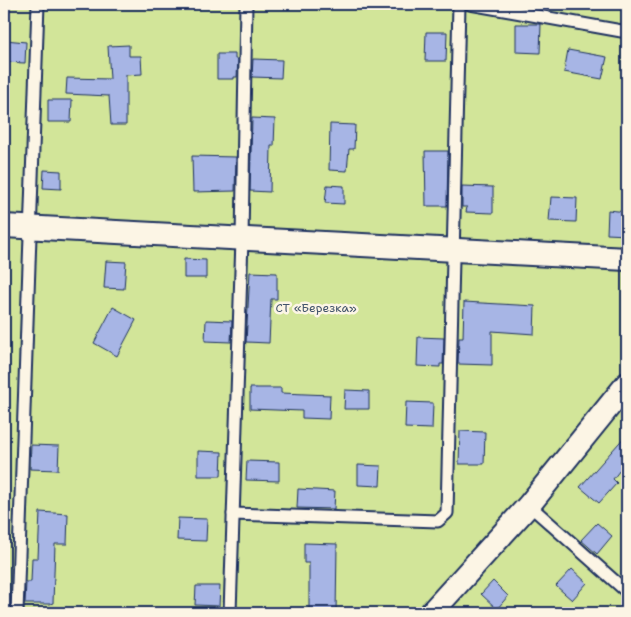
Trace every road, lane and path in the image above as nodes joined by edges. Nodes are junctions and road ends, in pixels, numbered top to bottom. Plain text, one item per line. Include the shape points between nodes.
1 (38, 4) edge
2 (246, 4) edge
3 (459, 4) edge
4 (470, 4) edge
5 (627, 32) edge
6 (4, 226) edge
7 (29, 227) junction
8 (242, 239) junction
9 (454, 249) junction
10 (627, 259) edge
11 (624, 394) edge
12 (529, 505) junction
13 (233, 514) junction
14 (627, 592) edge
15 (434, 612) edge
16 (17, 613) edge
17 (230, 613) edge

1 - 7 lane
2 - 8 lane
3 - 9 lane
4 - 5 lane
6 - 7 street
7 - 8 street
7 - 16 lane
8 - 9 street
8 - 13 lane
9 - 10 street
9 - 13 lane via 447,513 438,521
11 - 12 street
12 - 14 lane
12 - 15 street
13 - 17 lane

